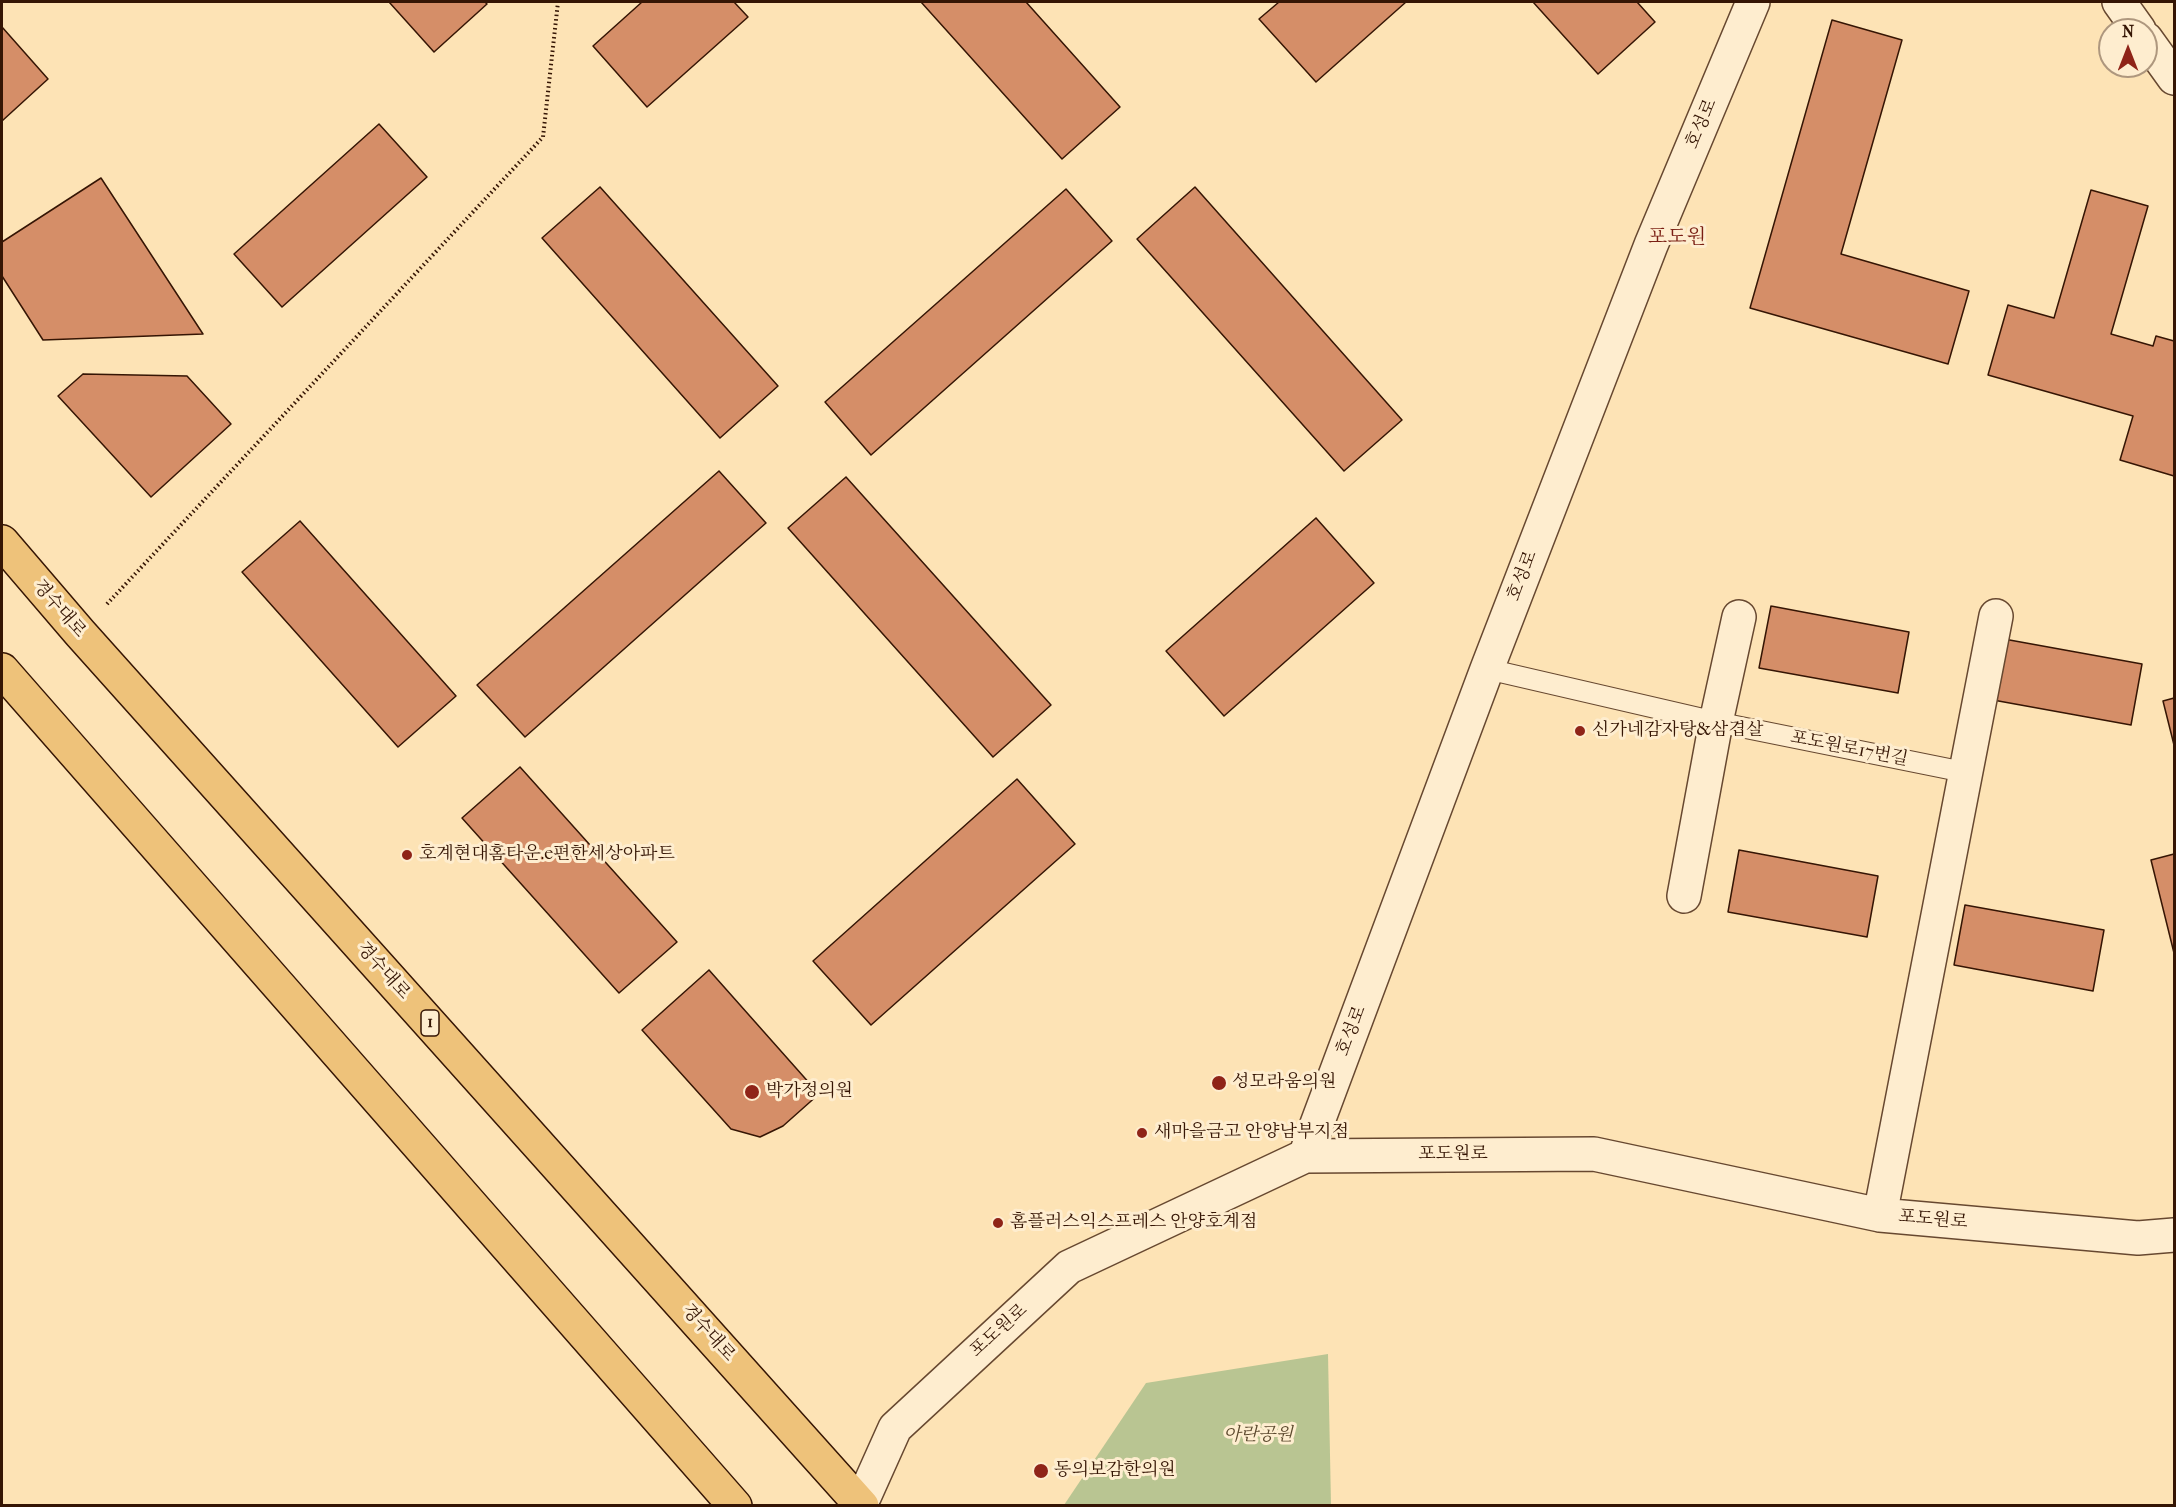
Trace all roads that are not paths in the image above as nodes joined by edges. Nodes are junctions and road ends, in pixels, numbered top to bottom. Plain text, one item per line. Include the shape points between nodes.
1 (1753, 2) edge
2 (2119, 2) edge
3 (2130, 18) edge
4 (2158, 55) edge
5 (2175, 78) edge
6 (2, 542) edge
7 (1996, 615) dead end
8 (1739, 617) dead end
9 (1487, 669) junction
10 (2, 670) edge
11 (1716, 722) junction
12 (1964, 772) junction
13 (1684, 896) dead end
14 (1305, 1156) junction
15 (1880, 1215) junction
16 (2175, 1235) edge
17 (861, 1505) edge
18 (735, 1506) edge

1 - 9 street, 호성로 via 1652,245
2 - 3 street
4 - 5 street
6 - 17 main road, 경수대로 / 1
7 - 12 street
8 - 11 street
9 - 11 lane, 포도원로17번길
9 - 14 street, 호성로
10 - 18 main road
11 - 12 lane, 포도원로17번길
11 - 13 street
12 - 15 street
14 - 15 street, 포도원로 via 1594,1154
14 - 17 street, 포도원로 via 1070,1267 895,1428
15 - 16 street, 포도원로 via 2138,1238

